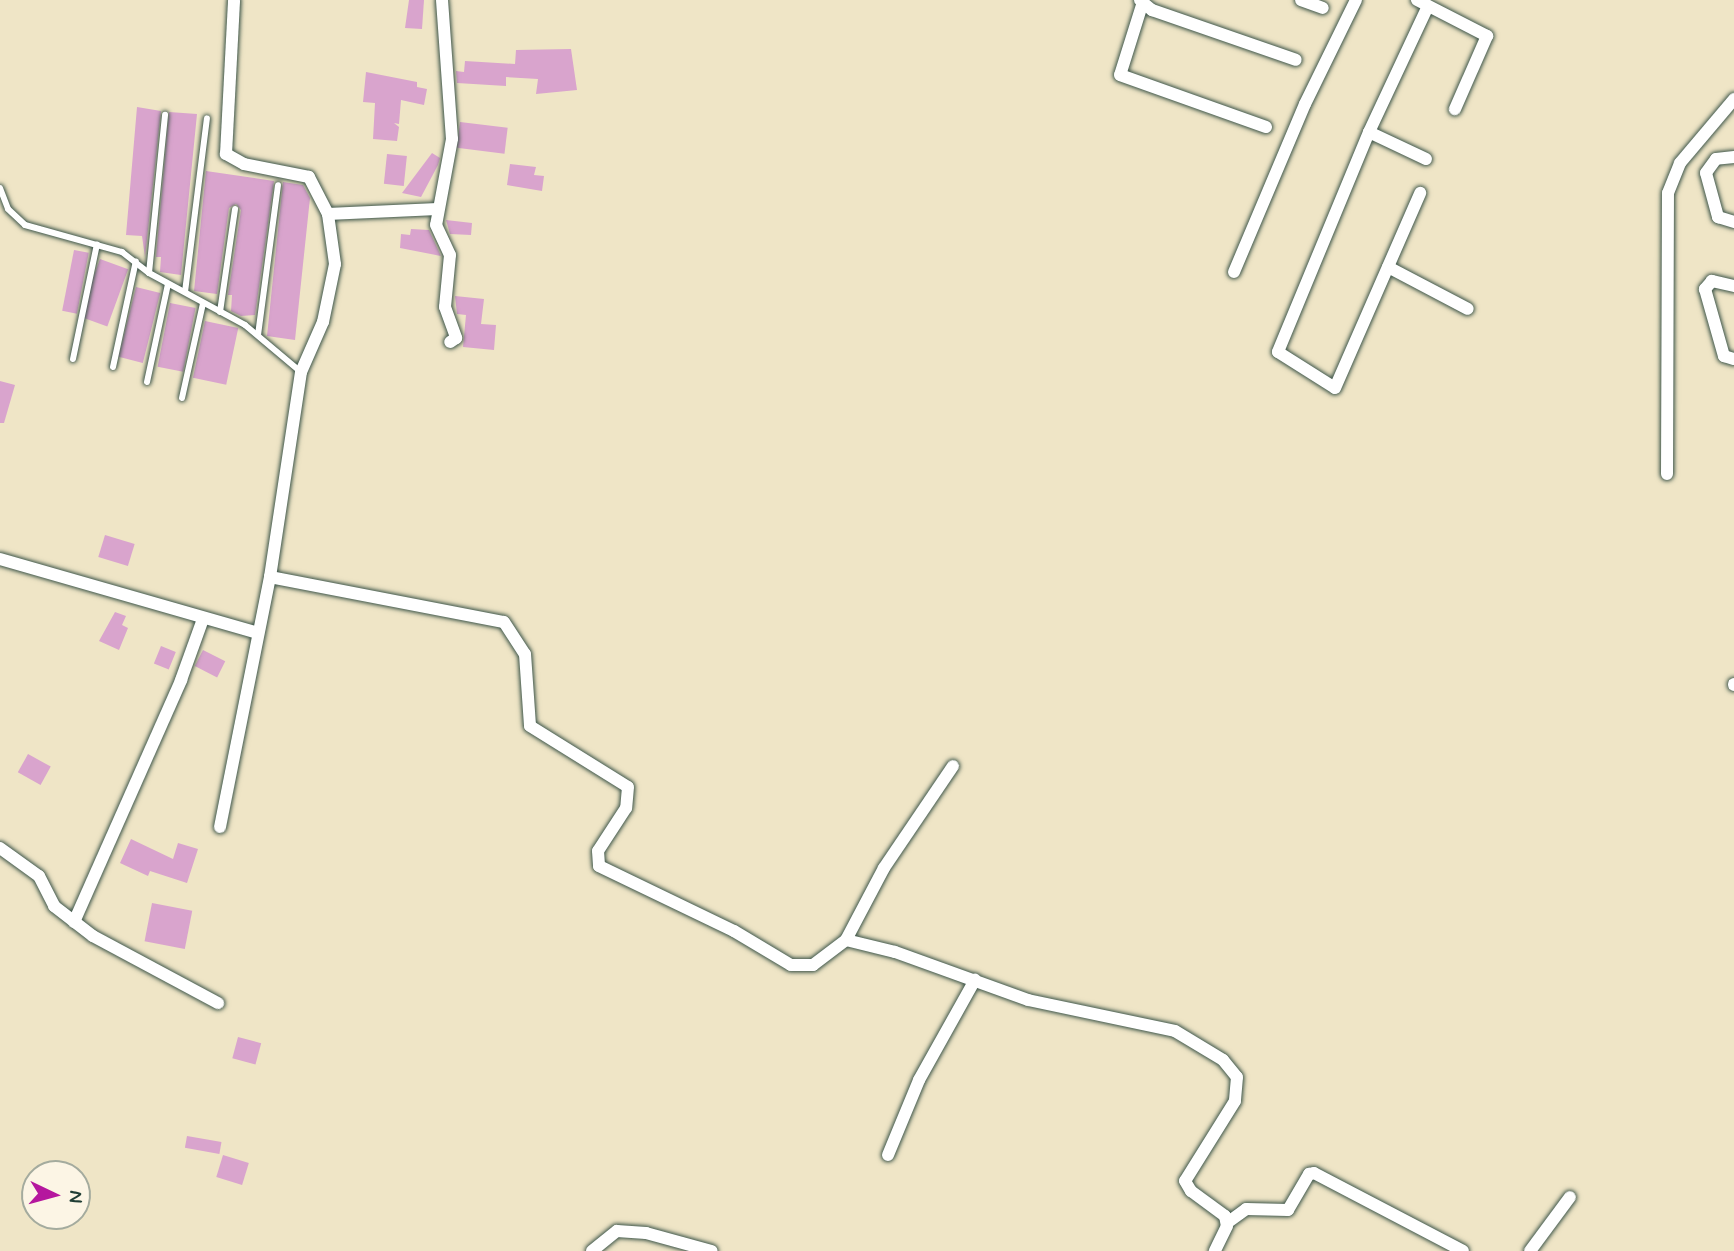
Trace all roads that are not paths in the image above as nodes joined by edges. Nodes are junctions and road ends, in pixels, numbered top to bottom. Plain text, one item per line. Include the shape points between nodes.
1 (234, 0) edge
2 (442, 0) edge
3 (1301, 0) edge
4 (1356, 0) edge
5 (1141, 2) edge
6 (1423, 3) edge
7 (1323, 8) dead end
8 (1296, 60) dead end
9 (1734, 99) edge
10 (1455, 109) dead end
11 (165, 115) dead end
12 (207, 118) dead end
13 (1266, 127) dead end
14 (1370, 132) junction
15 (1734, 158) edge
16 (1426, 159) dead end
17 (278, 185) dead end
18 (0, 188) edge
19 (1420, 194) dead end
20 (235, 209) dead end
21 (437, 209) junction
22 (328, 214) junction
23 (1734, 222) edge
24 (97, 244) junction
25 (136, 261) junction
26 (1388, 267) junction
27 (1234, 272) dead end
28 (149, 273) junction
29 (168, 284) junction
30 (1734, 286) edge
31 (185, 292) junction
32 (203, 303) junction
33 (1468, 309) dead end
34 (220, 312) junction
35 (258, 335) junction
36 (450, 342) dead end
37 (73, 359) dead end
38 (1734, 359) edge
39 (113, 367) dead end
40 (301, 372) junction
41 (147, 382) dead end
42 (182, 398) dead end
43 (1667, 474) dead end
44 (0, 559) edge
45 (270, 577) junction
46 (203, 619) junction
47 (258, 633) junction
48 (953, 766) dead end
49 (220, 827) dead end
50 (0, 848) edge
51 (74, 922) junction
52 (846, 940) junction
53 (975, 980) junction
54 (218, 1003) dead end
55 (888, 1155) dead end
56 (1570, 1197) dead end
57 (1227, 1223) junction
58 (592, 1251) edge
59 (712, 1251) edge
60 (1215, 1251) edge
61 (1463, 1251) edge
62 (1530, 1251) edge

1 - 22 street via 226,154 244,164 303,173 319,190
2 - 21 street via 452,139
3 - 7 street
4 - 27 street via 1305,104
5 - 8 street
5 - 13 street via 1122,76
6 - 10 street via 1488,36
6 - 14 street
9 - 43 street via 1680,163 1668,193
11 - 28 lane
12 - 31 lane
14 - 16 street
14 - 26 street via 1278,352 1335,388
15 - 23 street via 1716,159 1706,173 1718,217
17 - 35 lane
18 - 24 lane via 8,209 25,225
19 - 26 street
20 - 34 lane
21 - 22 street
21 - 36 street via 437,232 450,255 445,307 456,338
22 - 40 street via 335,249 331,288
24 - 25 lane
24 - 37 lane
25 - 28 lane
25 - 39 lane
26 - 33 street
28 - 29 lane
29 - 31 lane
29 - 41 lane
30 - 38 street via 1712,281 1705,289 1724,356
31 - 32 lane
32 - 34 lane
32 - 42 lane
34 - 35 lane
35 - 40 lane
40 - 45 street
44 - 46 street
45 - 47 street
45 - 52 street via 504,622 525,654 530,726 628,787 626,808 598,851 599,866 791,964 813,965
46 - 47 street
46 - 51 street via 181,680
47 - 49 street
48 - 52 street via 884,868
50 - 51 street via 39,876 54,906
51 - 54 street
52 - 53 street
53 - 55 street via 919,1080
53 - 57 street via 1070,1012 1175,1031 1223,1060 1237,1077 1235,1101 1185,1181
56 - 62 street
57 - 60 street
57 - 61 street via 1246,1209 1282,1212 1291,1208 1311,1173
58 - 59 street via 617,1231 646,1233

